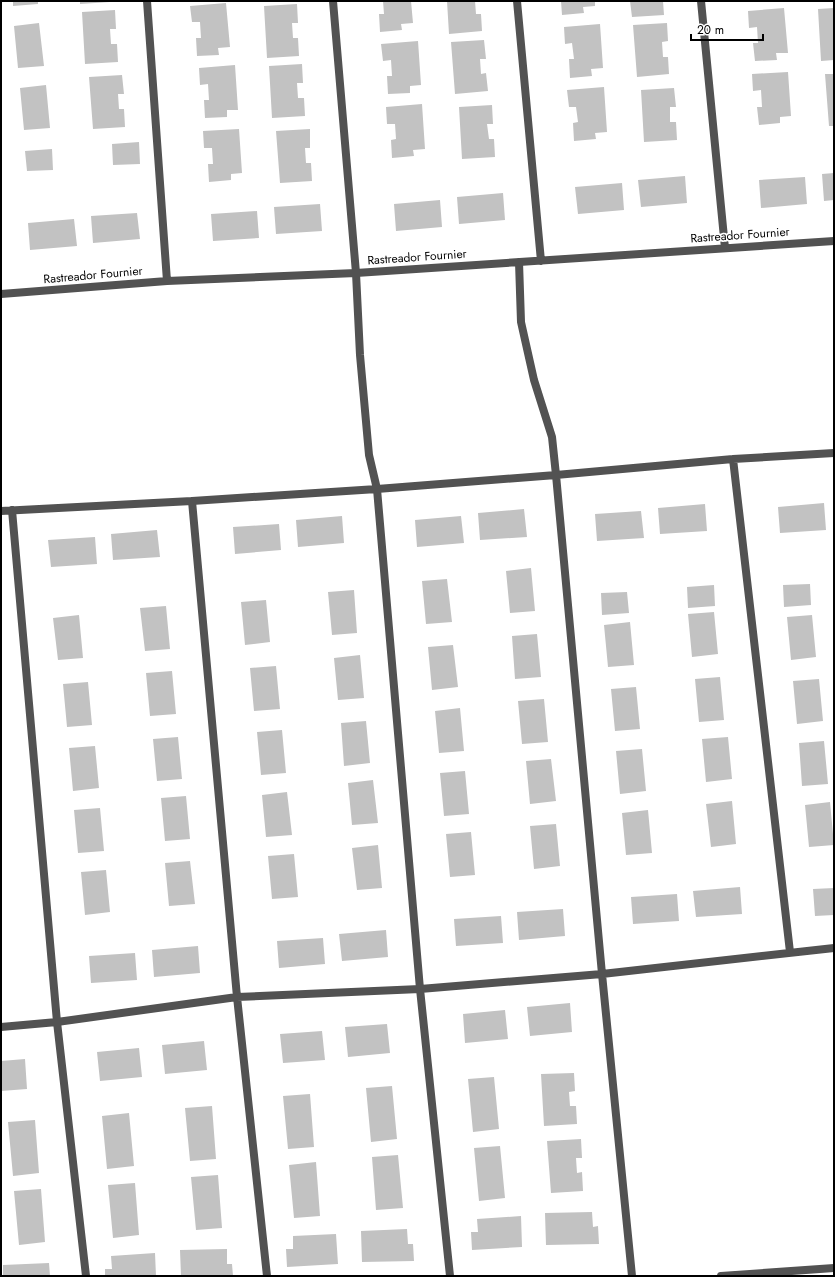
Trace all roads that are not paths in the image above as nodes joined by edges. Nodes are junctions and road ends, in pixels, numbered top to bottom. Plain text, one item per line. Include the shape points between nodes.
1 (147, 1) edge
2 (333, 1) edge
3 (517, 1) edge
4 (701, 1) edge
5 (834, 241) edge
6 (725, 248) junction
7 (541, 261) junction
8 (519, 262) junction
9 (356, 273) junction
10 (167, 281) junction
11 (1, 294) edge
12 (834, 453) edge
13 (733, 459) junction
14 (556, 475) junction
15 (377, 489) junction
16 (192, 501) junction
17 (12, 510) junction
18 (1, 511) edge
19 (834, 948) edge
20 (790, 952) junction
21 (602, 974) junction
22 (420, 989) junction
23 (237, 997) junction
24 (57, 1022) junction
25 (1, 1027) edge
26 (834, 1268) edge
27 (86, 1276) edge
28 (267, 1276) edge
29 (450, 1276) edge
30 (632, 1276) edge
31 (721, 1276) edge

1 - 10 street
2 - 9 street
3 - 7 street
4 - 6 street
5 - 6 street, Rastreador Fournier
6 - 7 street, Rastreador Fournier
7 - 8 street, Rastreador Fournier
8 - 9 street, Rastreador Fournier
8 - 14 street via 521,322 534,380 552,437
9 - 10 street, Rastreador Fournier
9 - 15 street via 369,455
10 - 11 street, Rastreador Fournier
12 - 13 street
13 - 14 street
13 - 20 street
14 - 15 street
14 - 21 street
15 - 16 street
15 - 22 street
16 - 17 street
16 - 23 street
17 - 18 street
17 - 24 street
19 - 20 street
20 - 21 street
21 - 22 street
21 - 30 street
22 - 23 street
22 - 29 street
23 - 24 street
23 - 28 street
24 - 25 street
24 - 27 street
26 - 31 street

